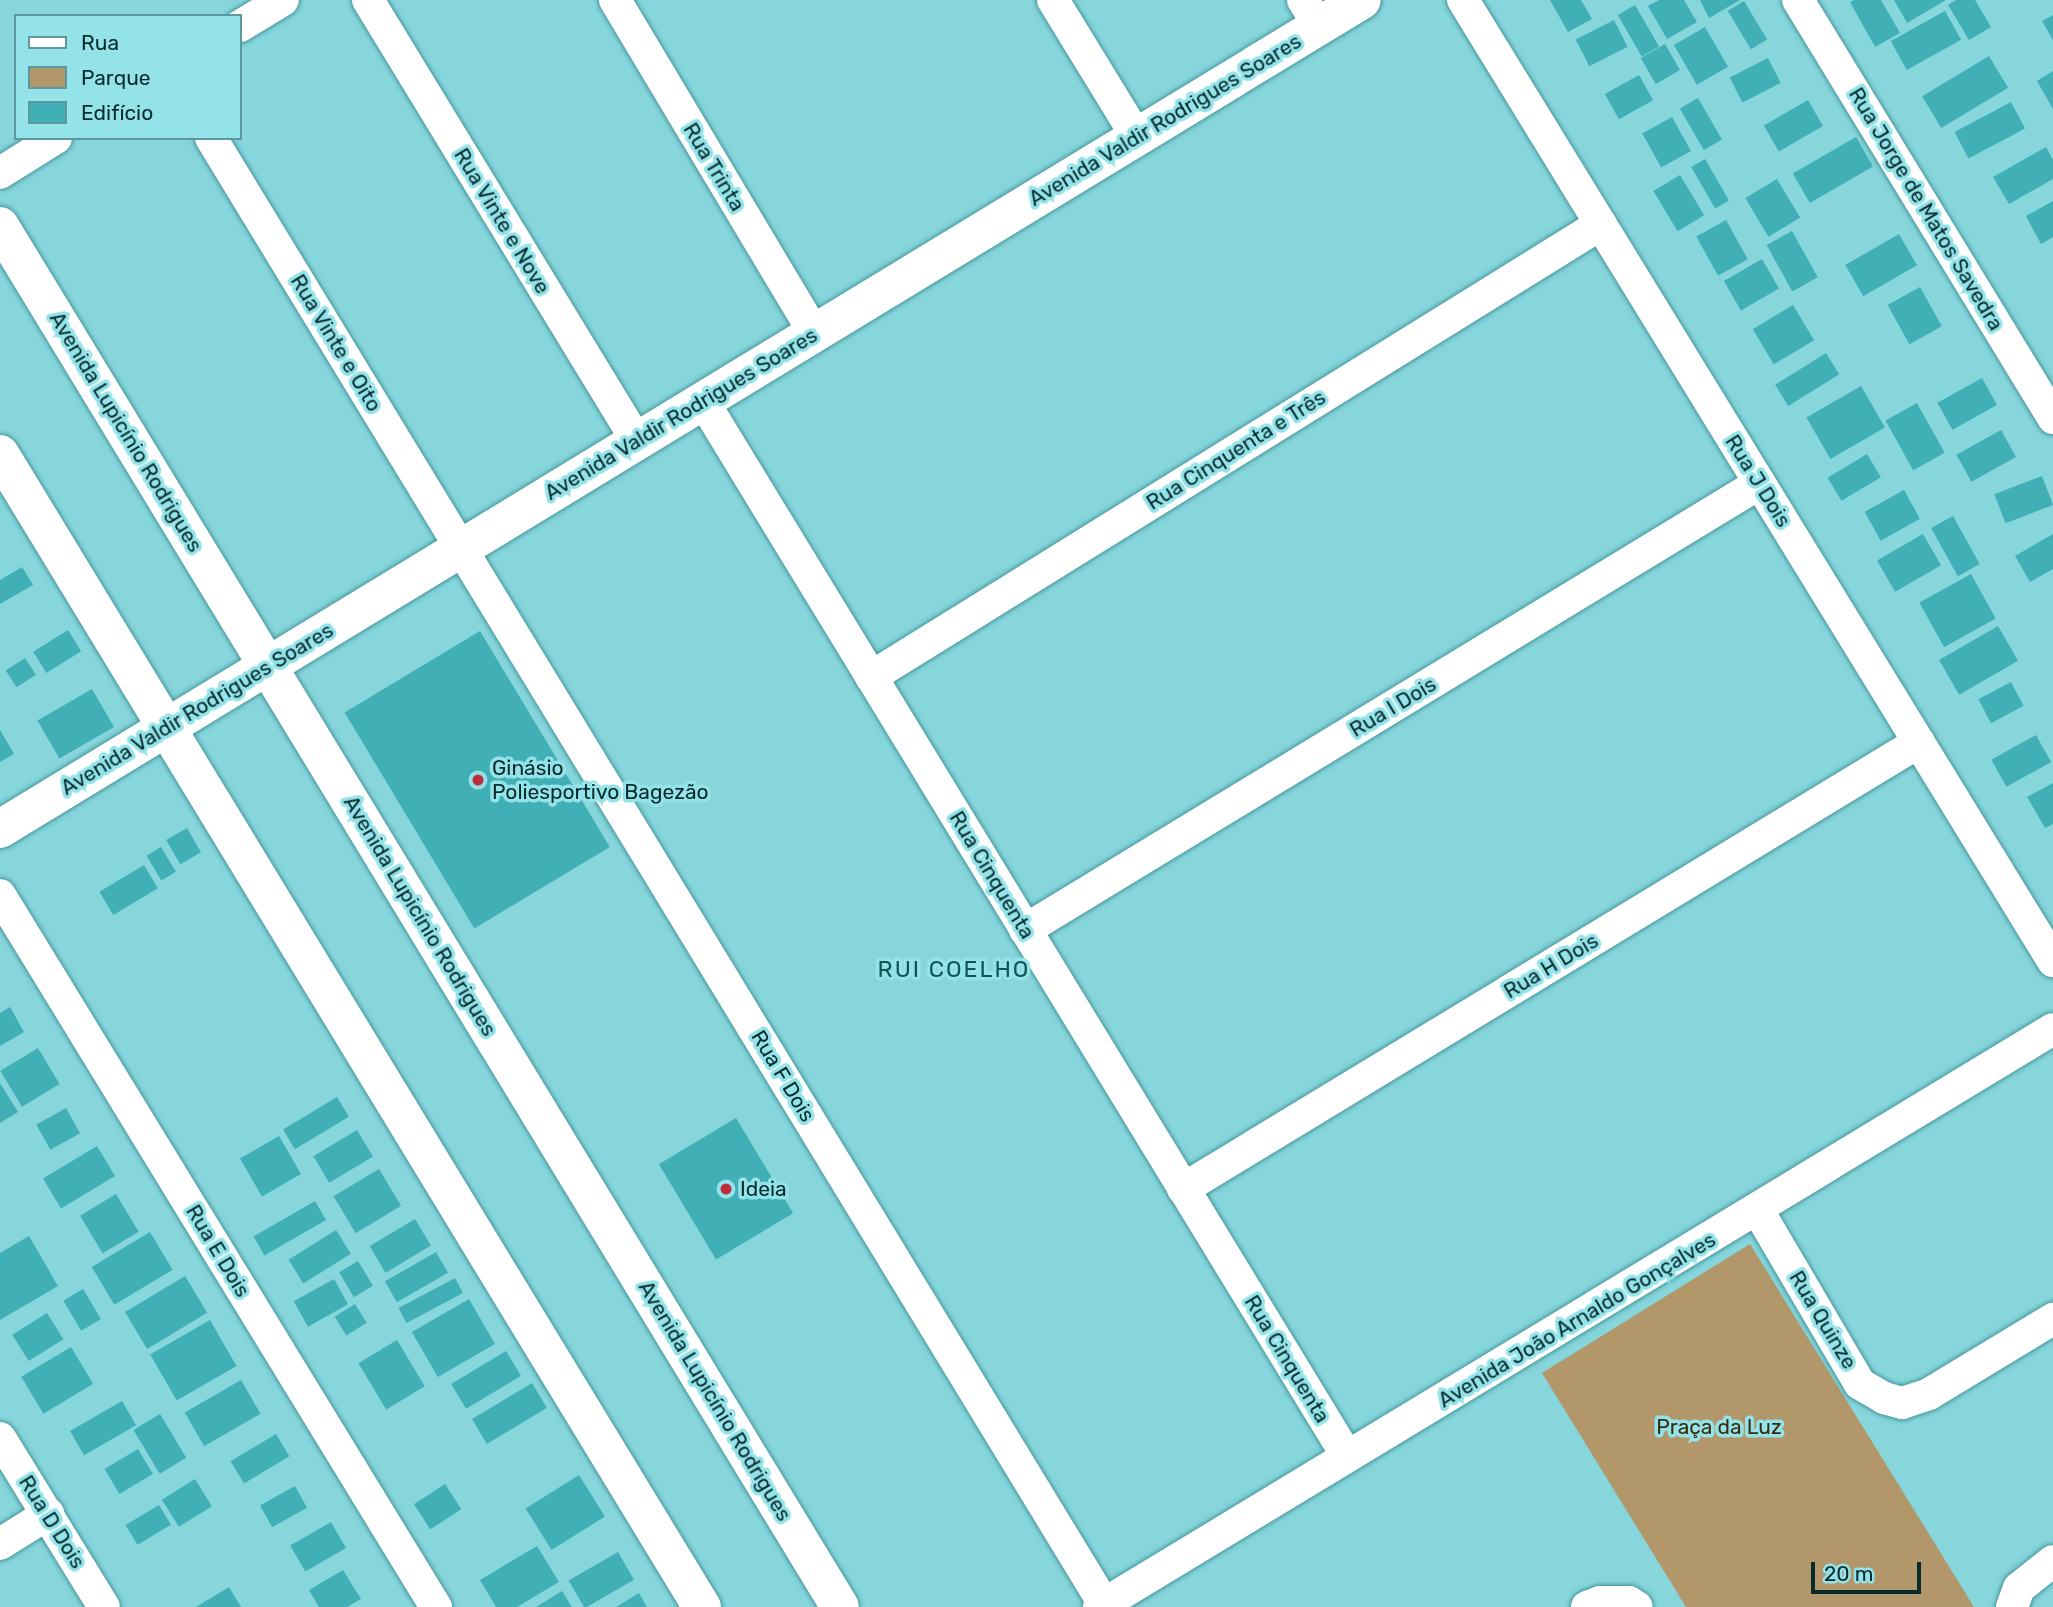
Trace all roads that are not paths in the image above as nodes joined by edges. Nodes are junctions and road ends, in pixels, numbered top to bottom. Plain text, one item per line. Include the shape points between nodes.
1 (283, 0) edge
2 (368, 0) edge
3 (615, 0) edge
4 (1053, 0) edge
5 (1362, 0) edge
6 (1463, 0) edge
7 (1798, 0) edge
8 (1311, 13) edge
9 (242, 25) edge
10 (1137, 137) junction
11 (53, 140) edge
12 (212, 140) edge
13 (0, 173) edge
14 (1601, 224) junction
15 (0, 226) edge
16 (814, 333) junction
17 (703, 401) junction
18 (2053, 418) edge
19 (637, 441) junction
20 (0, 454) edge
21 (1760, 483) junction
22 (461, 548) junction
23 (268, 666) junction
24 (871, 677) junction
25 (167, 727) junction
26 (1919, 742) junction
27 (0, 829) edge
28 (0, 895) edge
29 (1026, 930) junction
30 (2053, 961) edge
31 (2053, 1029) edge
32 (1183, 1189) junction
33 (1759, 1212) junction
34 (2053, 1319) edge
35 (0, 1438) edge
36 (1347, 1457) junction
37 (48, 1514) junction
38 (0, 1544) edge
39 (2053, 1561) edge
40 (1102, 1606) edge
41 (104, 1607) edge
42 (436, 1607) edge
43 (702, 1607) edge
44 (841, 1607) edge
45 (1587, 1607) edge
46 (1637, 1607) edge
47 (2012, 1607) edge

1 - 9 street
2 - 19 street, Rua Vinte e Nove
3 - 16 street, Rua Trinta
4 - 10 street
5 - 8 street, Avenida Valdir Rodrigues Soares
6 - 14 street, Rua J Dois
7 - 18 street, Rua Jorge de Matos Savedra
8 - 10 street, Avenida Valdir Rodrigues Soares
10 - 16 street, Avenida Valdir Rodrigues Soares
11 - 13 street
12 - 22 street, Rua Vinte e Oito
14 - 21 street, Rua J Dois
14 - 24 street, Rua Cinquenta e Três
15 - 23 street, Avenida Lupicínio Rodrigues
16 - 17 street, Avenida Valdir Rodrigues Soares
17 - 19 street, Avenida Valdir Rodrigues Soares
17 - 24 street, Rua Cinquenta
19 - 22 street, Avenida Valdir Rodrigues Soares
20 - 25 street
21 - 26 street, Rua J Dois
21 - 29 street, Rua I Dois
22 - 23 street, Avenida Valdir Rodrigues Soares
22 - 40 street, Rua F Dois
23 - 25 street, Avenida Valdir Rodrigues Soares
23 - 44 street, Avenida Lupicínio Rodrigues
24 - 29 street, Rua Cinquenta
25 - 27 street, Avenida Valdir Rodrigues Soares
25 - 43 street
26 - 30 street, Rua J Dois
26 - 32 street, Rua H Dois
28 - 42 street, Rua E Dois
29 - 32 street, Rua Cinquenta
31 - 33 street, Avenida João Arnaldo Gonçalves
32 - 36 street, Rua Cinquenta
33 - 34 street, Rua Quinze via 1860,1384 1884,1398 1902,1403 1929,1394
33 - 36 street, Avenida João Arnaldo Gonçalves
35 - 37 street, Rua D Dois
36 - 40 street, Avenida João Arnaldo Gonçalves
37 - 38 street
37 - 41 street, Rua D Dois
39 - 47 street via 2018,1588
45 - 46 street via 1629,1602

